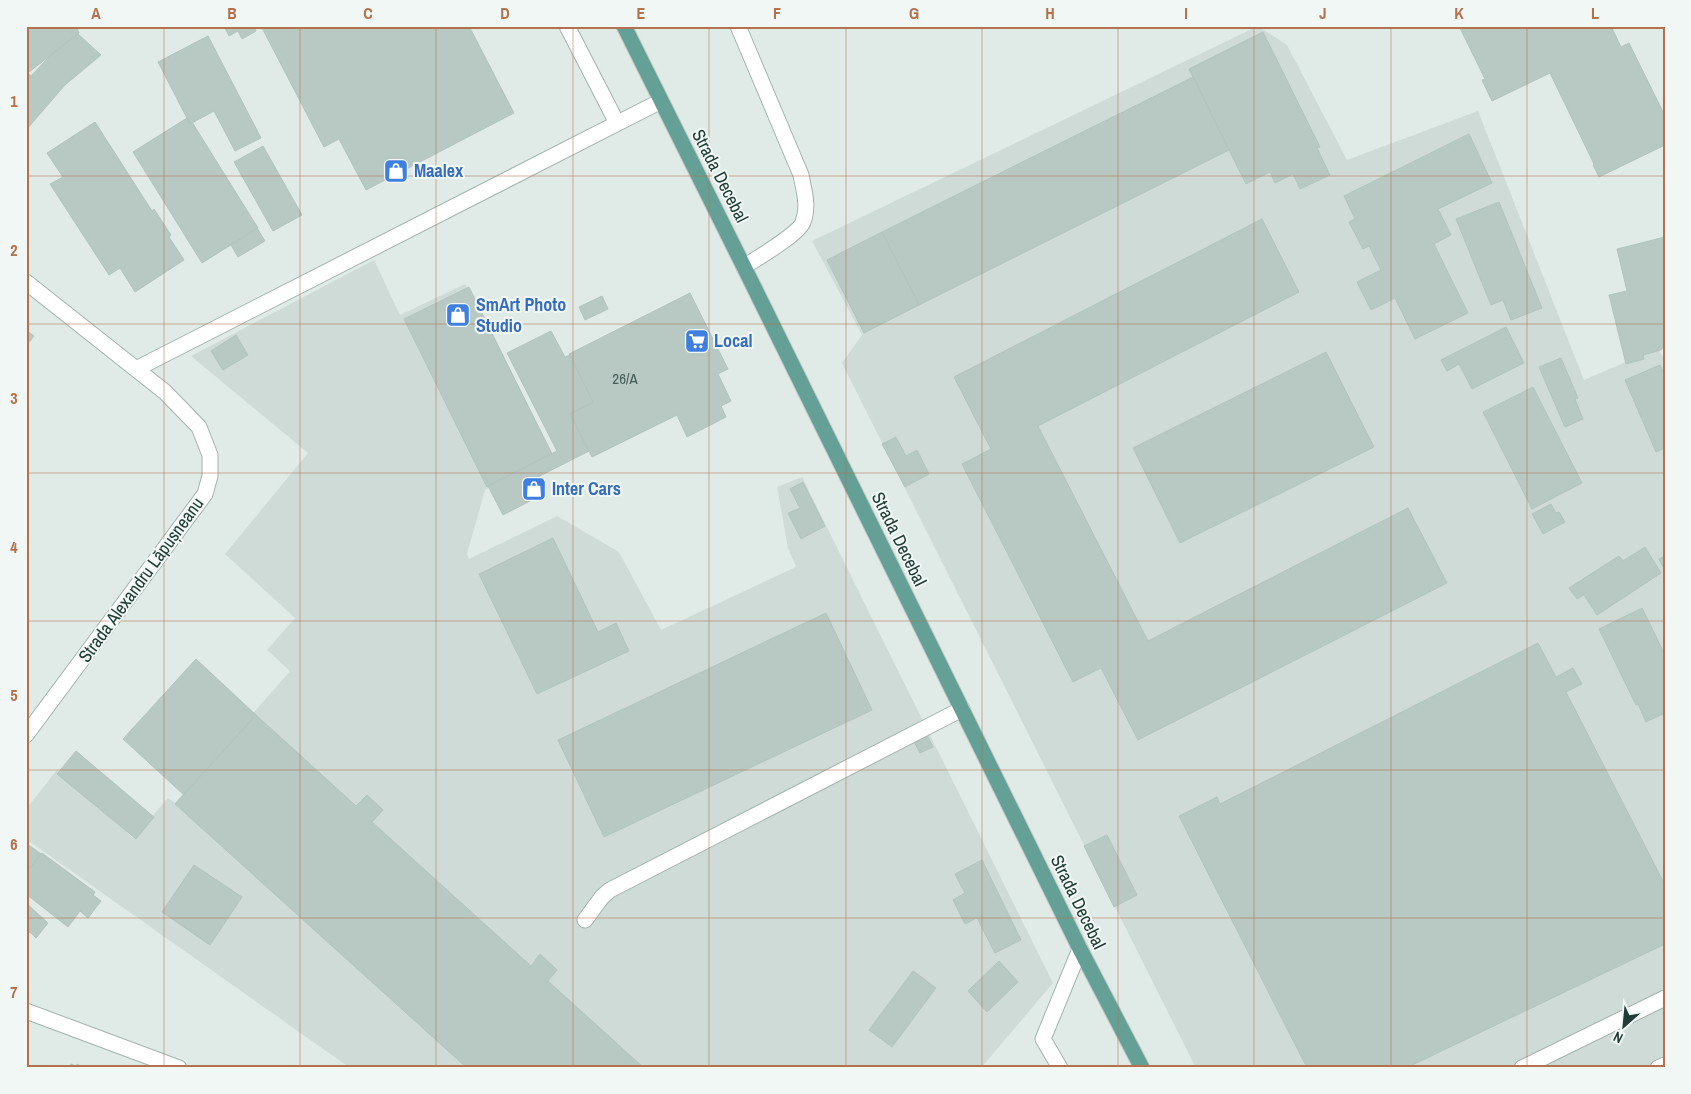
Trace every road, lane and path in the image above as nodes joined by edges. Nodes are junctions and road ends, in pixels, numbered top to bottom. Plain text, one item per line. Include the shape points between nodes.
1 (567, 26) edge
2 (624, 26) edge
3 (738, 26) edge
4 (661, 101) junction
5 (617, 123) junction
6 (744, 267) junction
7 (26, 282) edge
8 (136, 369) junction
9 (962, 709) junction
10 (26, 735) edge
11 (585, 920) dead end
12 (1080, 949) junction
13 (1665, 998) edge
14 (26, 1011) edge
15 (1665, 1065) edge
16 (179, 1068) edge
17 (1060, 1068) edge
18 (1142, 1068) edge
19 (1522, 1068) edge
20 (1658, 1068) edge

1 - 5 street
2 - 4 main road, Strada Decebal
3 - 6 street via 801,175 806,199 803,223
4 - 5 street
4 - 6 main road, Strada Decebal
5 - 8 street
6 - 9 main road, Strada Decebal
7 - 8 street, Strada Alexandru Lăpușneanu
8 - 10 street, Strada Alexandru Lăpușneanu via 165,392 199,427 210,455 210,476 205,494
9 - 11 street via 610,890
9 - 12 main road, Strada Decebal
12 - 17 street via 1043,1039
12 - 18 main road, Strada Decebal
13 - 19 street
14 - 16 street
15 - 20 street

